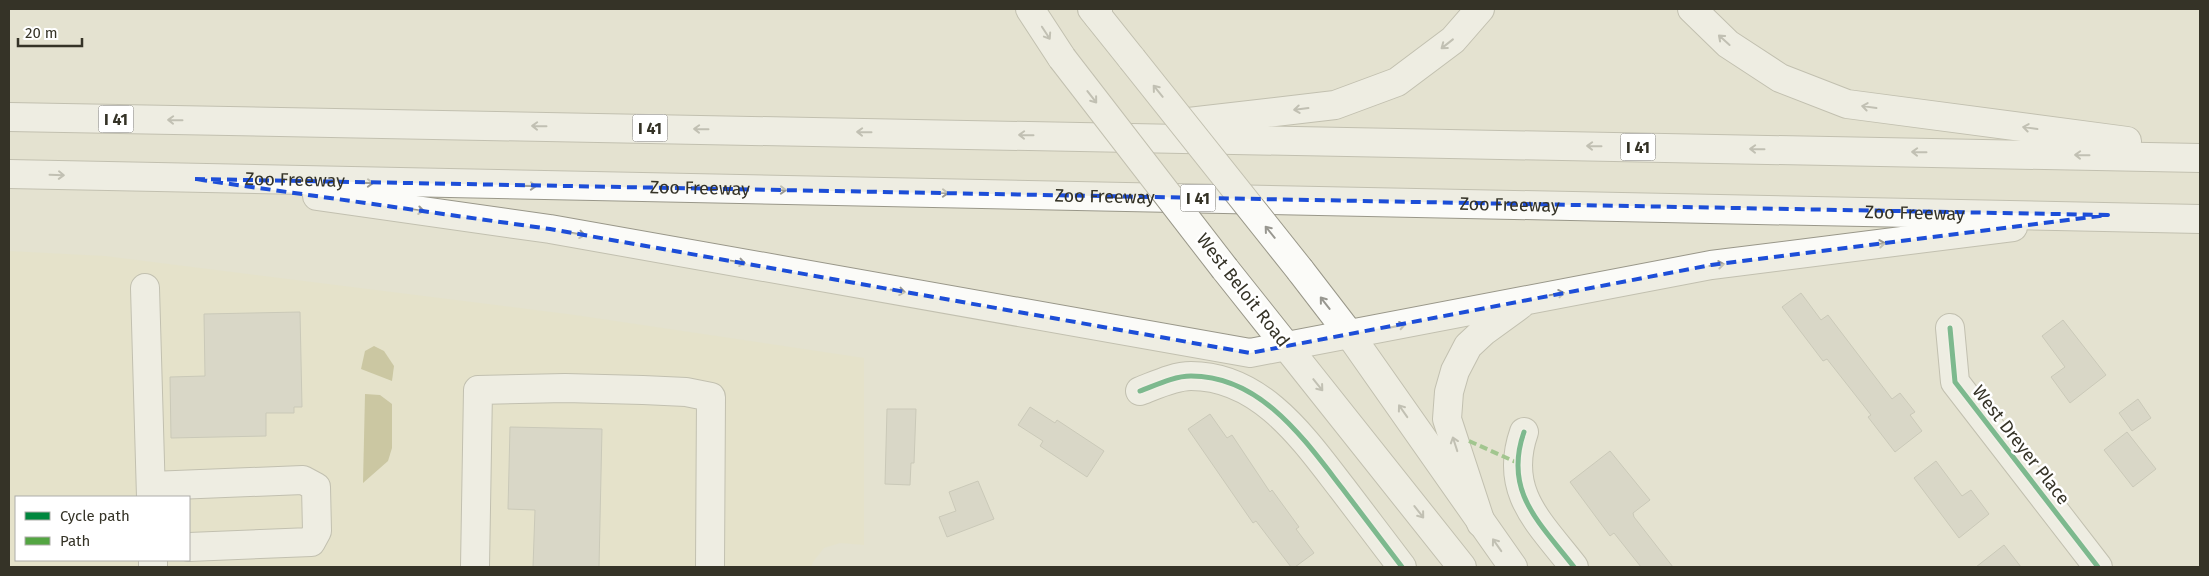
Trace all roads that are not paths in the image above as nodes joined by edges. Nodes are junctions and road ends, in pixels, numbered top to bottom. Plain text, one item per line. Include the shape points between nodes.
1 (1030, 9) edge
2 (1480, 9) edge
3 (1692, 9) edge
4 (1096, 11) edge
5 (9, 117) edge
6 (1075, 136) junction
7 (2200, 151) edge
8 (2200, 158) edge
9 (9, 174) edge
10 (195, 179) junction
11 (2108, 216) junction
12 (2200, 219) edge
13 (145, 288) dead end
14 (1528, 299) junction
15 (1950, 328) dead end
16 (1350, 335) junction
17 (1288, 347) junction
18 (1140, 391) dead end
19 (1524, 432) dead end
20 (151, 492) edge
21 (1481, 523) junction
22 (190, 547) edge
23 (475, 567) edge
24 (710, 567) edge
25 (1402, 567) edge
26 (1462, 567) edge
27 (1513, 567) edge
28 (1574, 567) edge
29 (2098, 567) edge

1 -> 17 main road, West Beloit Road, bridge via 1062,58
2 -> 6 main road via 1453,40 1397,82 1335,105
7 -> 3 main road via 1847,104 1780,78 1728,44
16 -> 4 main road, bridge
6 -> 5 main road, I 41
8 -> 6 main road, I 41
9 -> 10 main road, Zoo Freeway / I 41
10 -> 11 main road, Zoo Freeway / I 41
10 -> 17 main road via 550,229 1250,353
11 - 12 main road, Zoo Freeway / I 41
14 -> 11 main road via 1711,265
13 - 20 main road
16 -> 14 main road
21 -> 14 main road via 1446,419 1449,392 1468,346
15 - 29 main road, West Dreyer Place via 1955,382
16 - 17 main road
21 -> 16 main road
17 -> 26 main road, West Beloit Road
18 - 25 main road via 1173,379 1204,377 1236,386 1268,404 1304,438
19 - 28 main road via 1518,449 1517,473 1521,494
20 - 22 main road via 303,480 316,487 317,531 312,542
27 -> 21 main road
23 - 24 main road via 478,390 565,388 686,392 710,397

